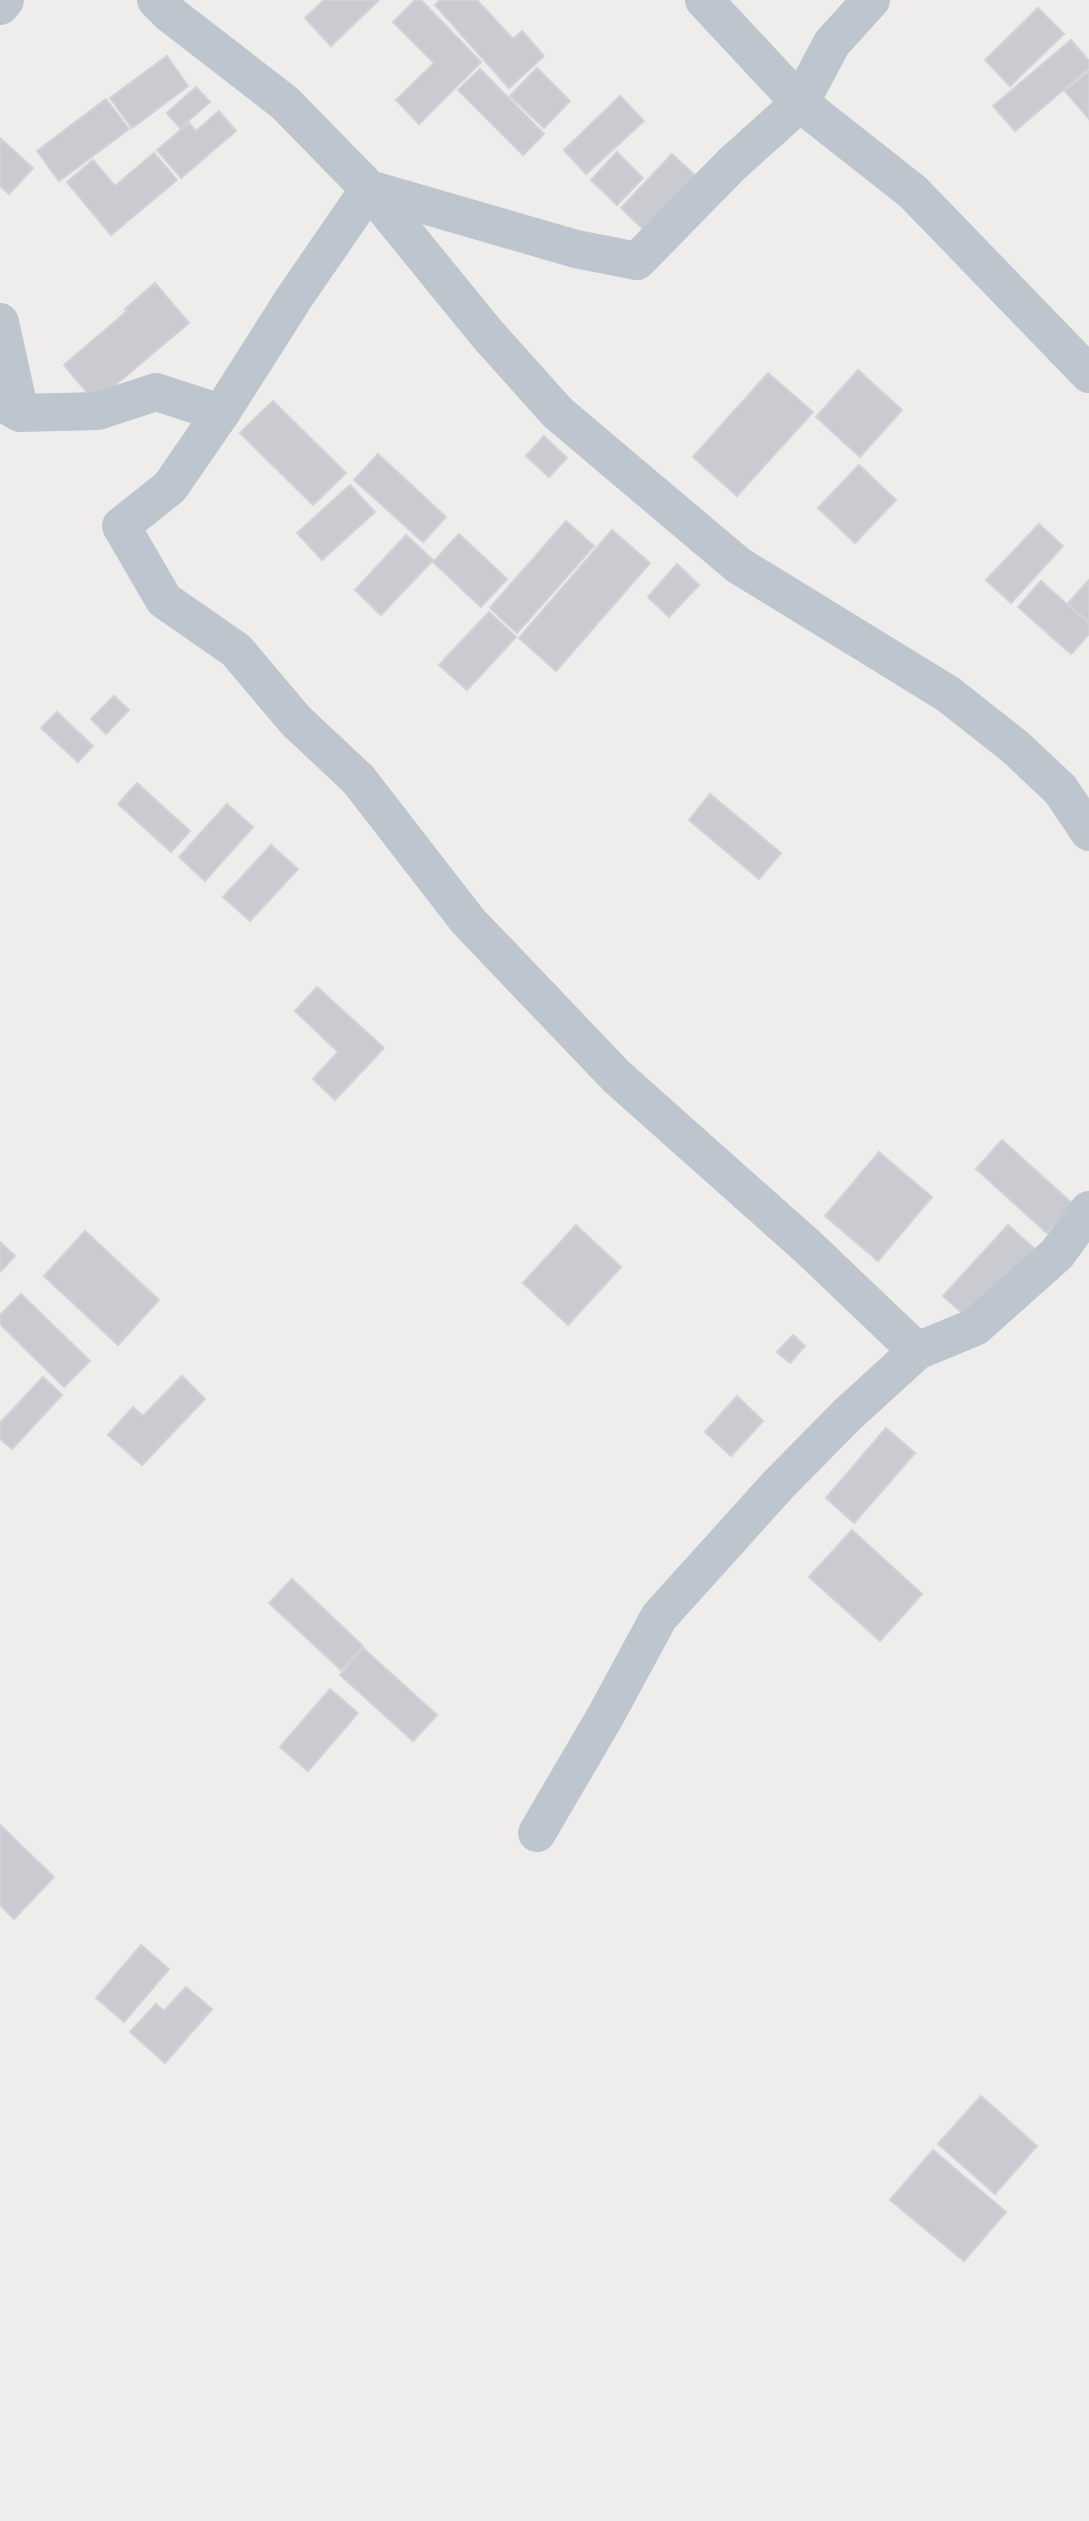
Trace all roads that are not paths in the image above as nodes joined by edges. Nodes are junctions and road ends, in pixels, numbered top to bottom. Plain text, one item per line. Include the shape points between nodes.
1 (5, 0) edge
2 (156, 0) edge
3 (704, 0) edge
4 (871, 0) edge
5 (0, 6) edge
6 (800, 103) junction
7 (369, 189) junction
8 (0, 322) edge
9 (1089, 374) edge
10 (10, 407) edge
11 (221, 413) junction
12 (1089, 832) edge
13 (1089, 1210) edge
14 (917, 1351) junction
15 (537, 1833) dead end

1 - 5 street
2 - 7 street via 285,103
3 - 6 street
4 - 6 street via 832,43
6 - 7 street via 637,261 576,249
6 - 9 street via 913,192
7 - 11 street
7 - 12 street via 558,413 738,565 948,694 1003,737 1060,789
8 - 10 street
10 - 11 street via 98,411 156,392
11 - 14 street via 170,487 121,526 164,600 236,650 296,721 358,779 468,921 617,1077
13 - 14 street via 1057,1254 975,1327
14 - 15 street via 778,1485 659,1617

